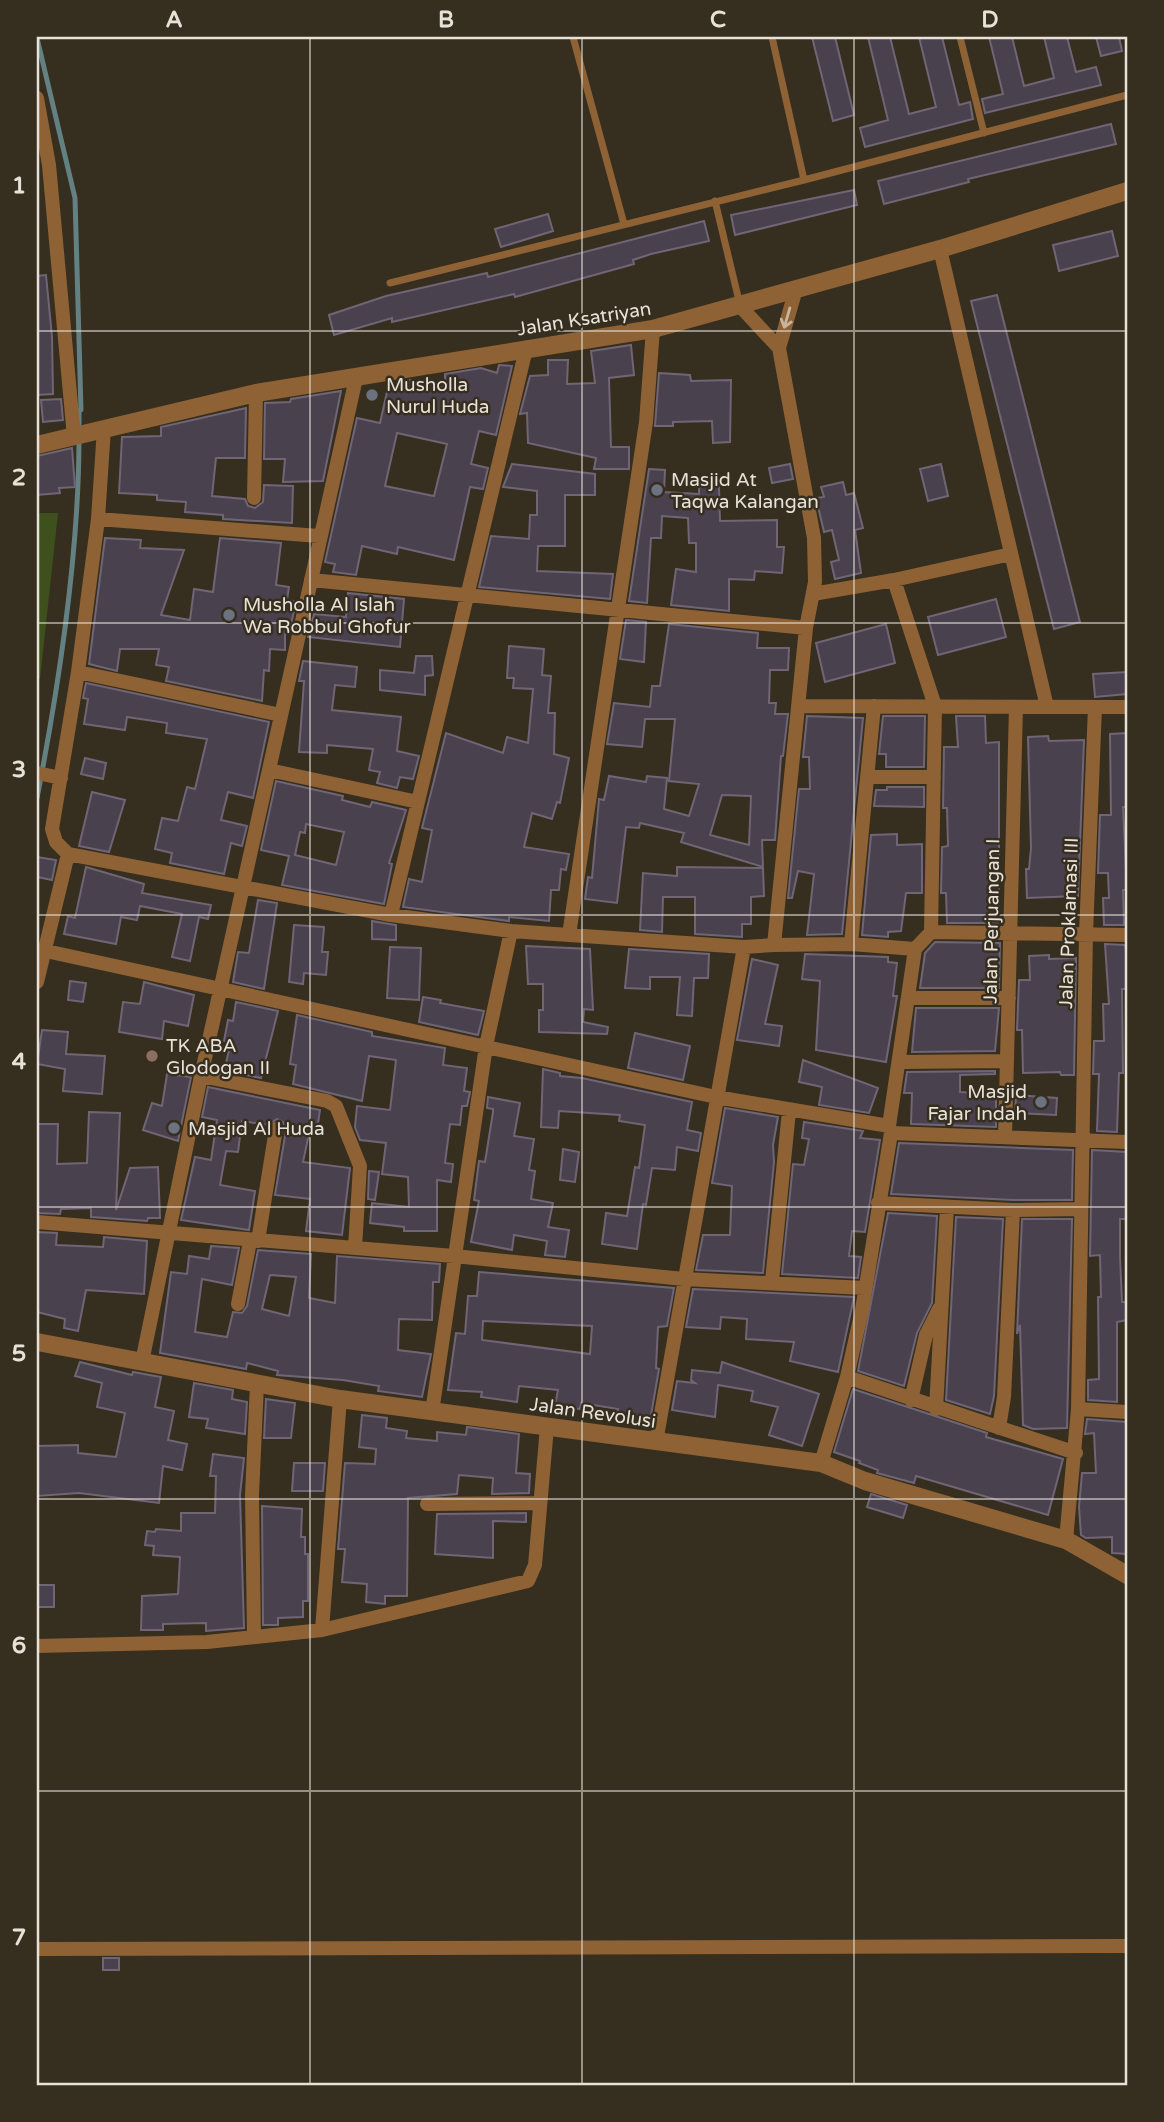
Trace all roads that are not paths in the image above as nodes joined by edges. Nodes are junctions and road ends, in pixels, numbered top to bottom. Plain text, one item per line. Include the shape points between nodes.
1 (573, 37) edge
2 (772, 37) edge
3 (960, 37) edge
4 (1127, 95) edge
5 (37, 98) edge
6 (984, 133) junction
7 (804, 180) junction
8 (1127, 191) edge
9 (715, 201) junction
10 (624, 225) junction
11 (940, 249) junction
12 (390, 283) dead end
13 (796, 289) junction
14 (740, 306) junction
15 (653, 330) junction
16 (779, 348) junction
17 (526, 349) junction
18 (356, 378) junction
19 (256, 393) junction
20 (86, 434) junction
21 (37, 445) edge
22 (254, 498) dead end
23 (98, 519) junction
24 (319, 536) junction
25 (1011, 554) junction
26 (311, 580) junction
27 (894, 580) junction
28 (467, 594) junction
29 (813, 594) junction
30 (615, 608) junction
31 (806, 628) junction
32 (78, 671) junction
33 (797, 706) junction
34 (874, 706) junction
35 (935, 706) junction
36 (1016, 707) junction
37 (1047, 707) junction
38 (1096, 707) junction
39 (1127, 707) edge
40 (281, 715) junction
41 (269, 770) junction
42 (37, 773) edge
43 (57, 777) junction
44 (867, 777) junction
45 (934, 777) junction
46 (418, 802) junction
47 (68, 854) junction
48 (244, 886) junction
49 (391, 915) junction
50 (510, 931) junction
51 (931, 932) junction
52 (1086, 934) junction
53 (569, 935) junction
54 (1010, 935) junction
55 (1127, 935) edge
56 (851, 944) junction
57 (774, 945) junction
58 (744, 947) junction
59 (915, 948) junction
60 (46, 951) junction
61 (39, 966) edge
62 (37, 982) edge
63 (222, 991) junction
64 (908, 998) junction
65 (1009, 998) junction
66 (486, 1046) junction
67 (1007, 1061) junction
68 (900, 1062) junction
69 (201, 1076) junction
70 (716, 1097) junction
71 (789, 1111) junction
72 (276, 1129) dead end
73 (890, 1129) junction
74 (1005, 1137) junction
75 (1084, 1141) junction
76 (1127, 1142) edge
77 (878, 1203) junction
78 (947, 1207) junction
79 (1081, 1209) junction
80 (1013, 1210) junction
81 (37, 1222) edge
82 (170, 1232) junction
83 (254, 1241) junction
84 (355, 1248) junction
85 (454, 1256) junction
86 (684, 1279) junction
87 (772, 1281) junction
88 (865, 1288) junction
89 (238, 1304) dead end
90 (940, 1308) junction
91 (37, 1342) edge
92 (142, 1362) junction
93 (847, 1377) junction
94 (257, 1384) junction
95 (341, 1399) junction
96 (911, 1400) junction
97 (936, 1409) junction
98 (1078, 1409) junction
99 (432, 1412) junction
100 (1127, 1412) edge
101 (547, 1427) junction
102 (999, 1427) junction
103 (656, 1442) junction
104 (1076, 1453) junction
105 (821, 1463) junction
106 (539, 1503) junction
107 (427, 1504) dead end
108 (1066, 1540) junction
109 (1127, 1575) edge
110 (322, 1630) junction
111 (254, 1637) junction
112 (37, 1646) edge
113 (1127, 1946) edge
114 (37, 1949) edge

1 - 10 lane
2 - 7 lane
3 - 6 lane
4 - 6 lane
5 - 20 street
6 - 7 lane
7 - 9 lane
8 - 11 street, Jalan Ksatriyan
9 - 10 lane
9 - 14 lane
10 - 12 lane
11 - 13 street, Jalan Ksatriyan
11 - 25 street
13 - 14 street, Jalan Ksatriyan
13 -> 16 street
14 - 15 street, Jalan Ksatriyan
14 - 16 street
15 - 17 street, Jalan Ksatriyan
15 - 30 street via 646,422
16 - 29 street via 814,538
17 - 18 street, Jalan Ksatriyan
17 - 28 street
18 - 19 street, Jalan Ksatriyan
18 - 24 street
19 - 20 street, Jalan Ksatriyan
19 - 22 street
20 - 21 street, Jalan Ksatriyan
20 - 23 street
23 - 24 street
23 - 32 street
24 - 26 street
25 - 27 street
25 - 37 street
26 - 28 street
26 - 40 street
27 - 29 street
27 - 35 street
28 - 30 street
28 - 46 street
29 - 31 street
30 - 31 street
30 - 53 street
31 - 33 street
32 - 40 street
32 - 43 street
33 - 34 street
33 - 57 street
34 - 35 street
34 - 44 street
35 - 36 street
35 - 45 street
36 - 37 street
36 - 54 street, Jalan Perjuangan I
37 - 38 street
38 - 39 street
38 - 52 street, Jalan Proklamasi III
40 - 41 street
41 - 46 street
41 - 48 street
42 - 43 street
43 - 47 street via 52,829 56,842
44 - 45 street
44 - 56 street
45 - 51 street
46 - 49 street
47 - 48 street
47 - 60 street
48 - 49 street
48 - 63 street
49 - 50 street
50 - 53 street
50 - 66 street
51 - 54 street
51 - 59 street
52 - 54 street
52 - 55 street
52 - 75 street, Jalan Proklamasi III
53 - 58 street
54 - 65 street, Jalan Perjuangan I
56 - 57 street
56 - 59 street
57 - 58 street
58 - 70 street
59 - 64 street
60 - 61 street
60 - 63 street
61 - 62 street
63 - 66 street
63 - 69 street
64 - 65 street
64 - 68 street
65 - 67 street, Jalan Perjuangan I
66 - 70 street
66 - 85 street
67 - 68 street
67 - 74 street, Jalan Perjuangan I
68 - 73 street
69 - 82 street
69 - 84 street via 336,1106 360,1167
70 - 71 street
70 - 86 street
71 - 73 street
71 - 87 street
72 - 83 street
73 - 74 street
73 - 77 street
74 - 75 street
75 - 76 street
75 - 79 street, Jalan Proklamasi III
77 - 78 street
77 - 88 street
78 - 80 street
78 - 90 street
79 - 80 street
79 - 98 street, Jalan Proklamasi III
80 - 102 street
81 - 82 street
82 - 83 street
82 - 92 street
83 - 84 street
83 - 89 street
84 - 85 street
85 - 86 street
85 - 99 street
86 - 87 street
86 - 103 street
87 - 88 street
88 - 93 street
90 - 96 street via 926,1335
90 - 97 street
91 - 92 street, Jalan Revolusi
92 - 94 street, Jalan Revolusi
93 - 96 street
93 - 105 street
94 - 95 street, Jalan Revolusi
94 - 111 street
95 - 99 street, Jalan Revolusi
95 - 110 street
96 - 97 street
97 - 102 street
98 - 100 street
98 - 104 street, Jalan Proklamasi III
99 - 101 street, Jalan Revolusi
101 - 103 street, Jalan Revolusi
101 - 106 street
102 - 104 street
103 - 105 street, Jalan Revolusi
104 - 108 street, Jalan Proklamasi III
105 - 108 street, Jalan Revolusi via 865,1481
106 - 107 street
106 - 110 street via 536,1566 531,1580
108 - 109 street, Jalan Revolusi
110 - 111 street
111 - 112 street
113 - 114 street

